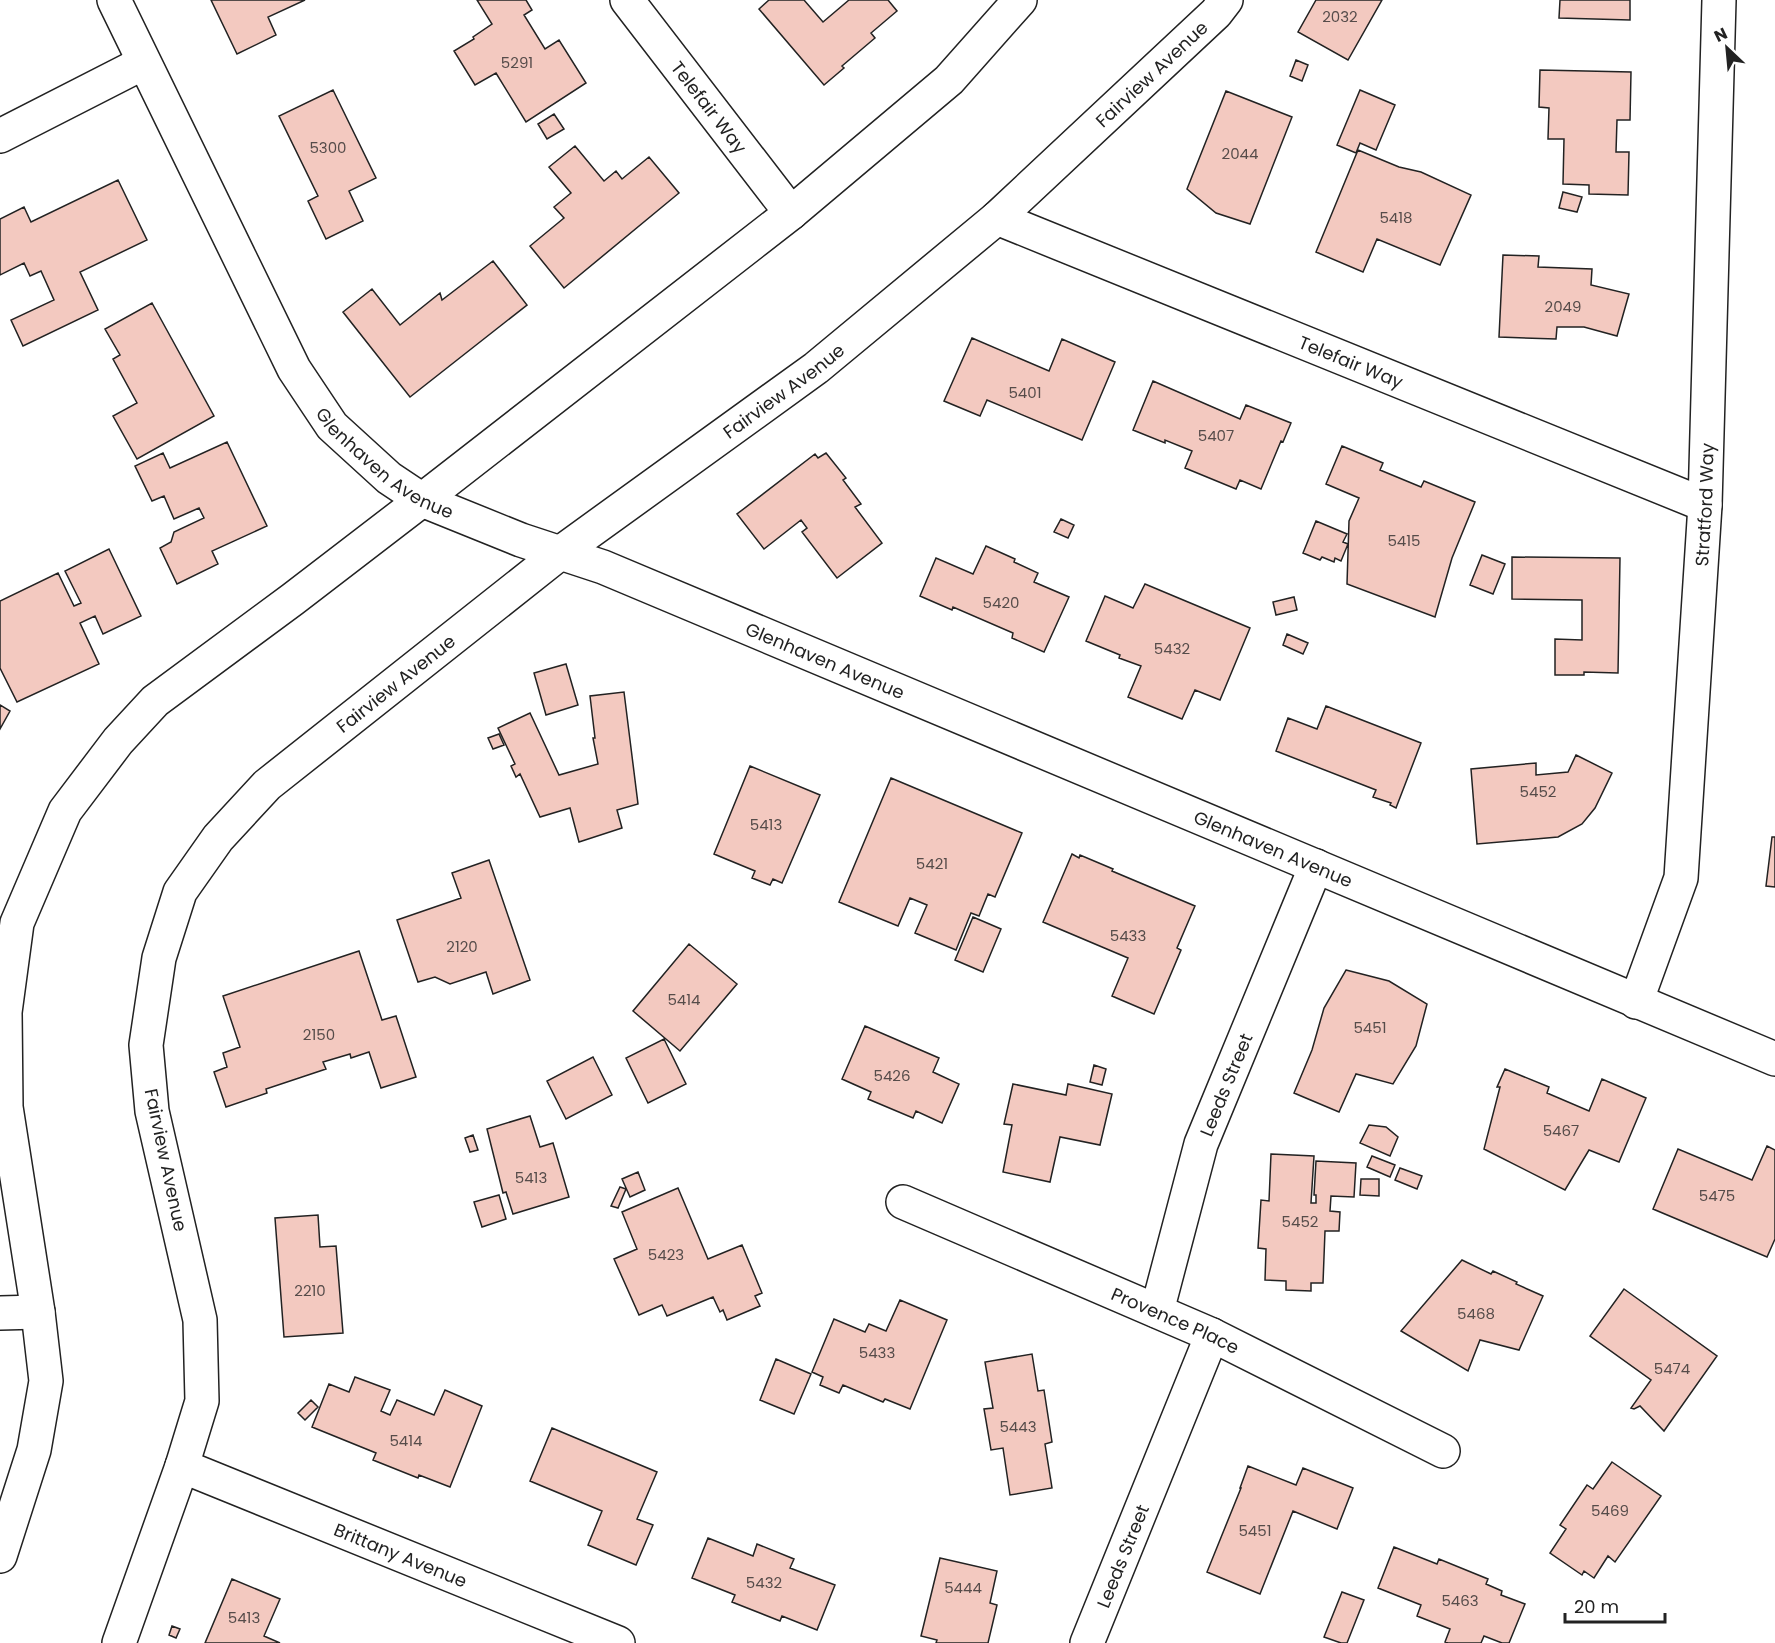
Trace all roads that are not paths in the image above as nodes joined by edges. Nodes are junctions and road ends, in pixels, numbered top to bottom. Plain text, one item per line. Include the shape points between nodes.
1 (114, 0) edge
2 (627, 0) edge
3 (1020, 0) edge
4 (1226, 0) edge
5 (1719, 0) edge
6 (143, 63) junction
7 (0, 136) edge
8 (791, 213) junction
9 (997, 218) junction
10 (422, 500) junction
11 (1705, 505) junction
12 (560, 553) junction
13 (1316, 866) junction
14 (1636, 1002) junction
15 (1775, 1059) edge
16 (903, 1202) dead end
17 (1157, 1311) junction
18 (38, 1312) junction
19 (0, 1313) edge
20 (1212, 1335) junction
21 (1443, 1451) dead end
22 (182, 1466) junction
23 (0, 1556) edge
24 (119, 1643) edge
25 (618, 1643) edge
26 (1087, 1643) edge

1 - 6 street, Glenhaven Avenue
2 - 8 street, Telefair Way
3 - 8 street via 949,80
4 - 9 street, Fairview Avenue
5 - 11 street, Stratford Way
6 - 7 street
6 - 10 street, Glenhaven Avenue via 294,369 332,426 389,478
8 - 10 street
9 - 11 street, Telefair Way
9 - 12 street, Fairview Avenue via 816,368
10 - 12 street, Glenhaven Avenue
10 - 18 street via 155,701 118,741 65,811 17,923 5,1012 6,1107
11 - 14 street, Stratford Way via 1681,878
12 - 13 street, Glenhaven Avenue via 603,567
12 - 22 street, Fairview Avenue via 267,785 218,838 180,892 159,958 146,1046 152,1111 200,1320 202,1401
13 - 14 street, Glenhaven Avenue
13 - 17 street, Leeds Street via 1201,1144
14 - 15 street, Glenhaven Avenue
16 - 17 street, Provence Place
17 - 20 street, Provence Place
18 - 19 street
18 - 23 street via 46,1381 34,1450
20 - 21 street, Provence Place
20 - 26 street, Leeds Street
22 - 24 street, Fairview Avenue
22 - 25 street, Brittany Avenue

